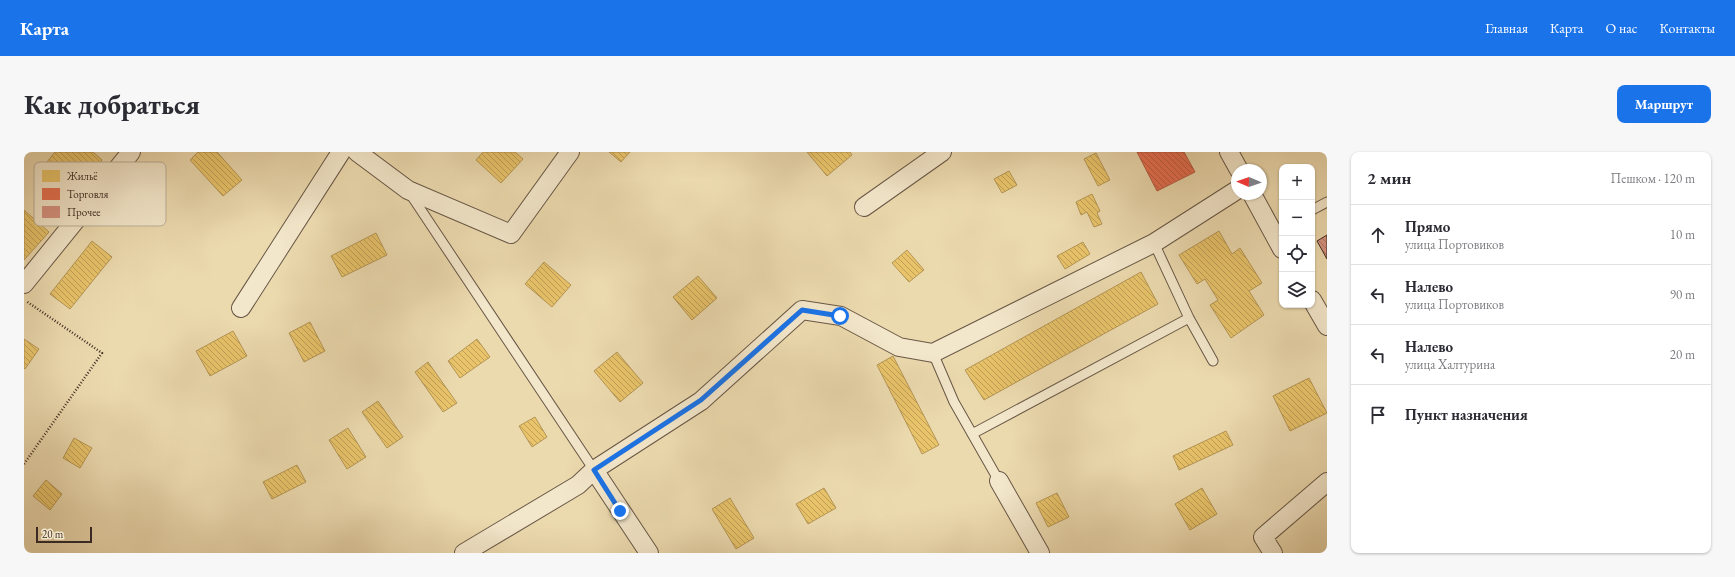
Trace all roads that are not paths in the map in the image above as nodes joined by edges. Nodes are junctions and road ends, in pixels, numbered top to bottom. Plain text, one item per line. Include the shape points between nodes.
1 (131, 152) edge
2 (341, 152) edge
3 (357, 152) edge
4 (570, 152) edge
5 (942, 152) edge
6 (1229, 152) edge
7 (123, 162) edge
8 (1236, 164) edge
9 (408, 190) junction
10 (1231, 194) edge
11 (1256, 200) edge
12 (1327, 202) edge
13 (864, 207) dead end
14 (1315, 208) edge
15 (71, 226) edge
16 (1277, 229) edge
17 (1154, 243) junction
18 (24, 284) edge
19 (1315, 305) edge
20 (241, 308) dead end
21 (1188, 318) junction
22 (1327, 326) edge
23 (933, 353) junction
24 (1213, 361) dead end
25 (972, 434) junction
26 (594, 470) junction
27 (999, 481) joint
28 (1327, 482) edge
29 (464, 553) edge
30 (649, 553) edge
31 (1040, 553) edge
32 (1273, 553) edge

1 - 7 street
2 - 20 street
3 - 9 street
4 - 9 street via 511,234
5 - 13 street
6 - 8 street
9 - 26 lane
10 - 17 street
11 - 16 street
12 - 14 lane
15 - 18 street
17 - 21 lane
17 - 23 street
19 - 22 street
21 - 24 lane
21 - 25 lane
23 - 25 lane via 954,402
23 - 26 street via 899,347 840,316 802,310 701,400
25 - 27 lane
26 - 29 street via 578,485
26 - 30 street
27 - 31 street
28 - 32 street via 1263,536

